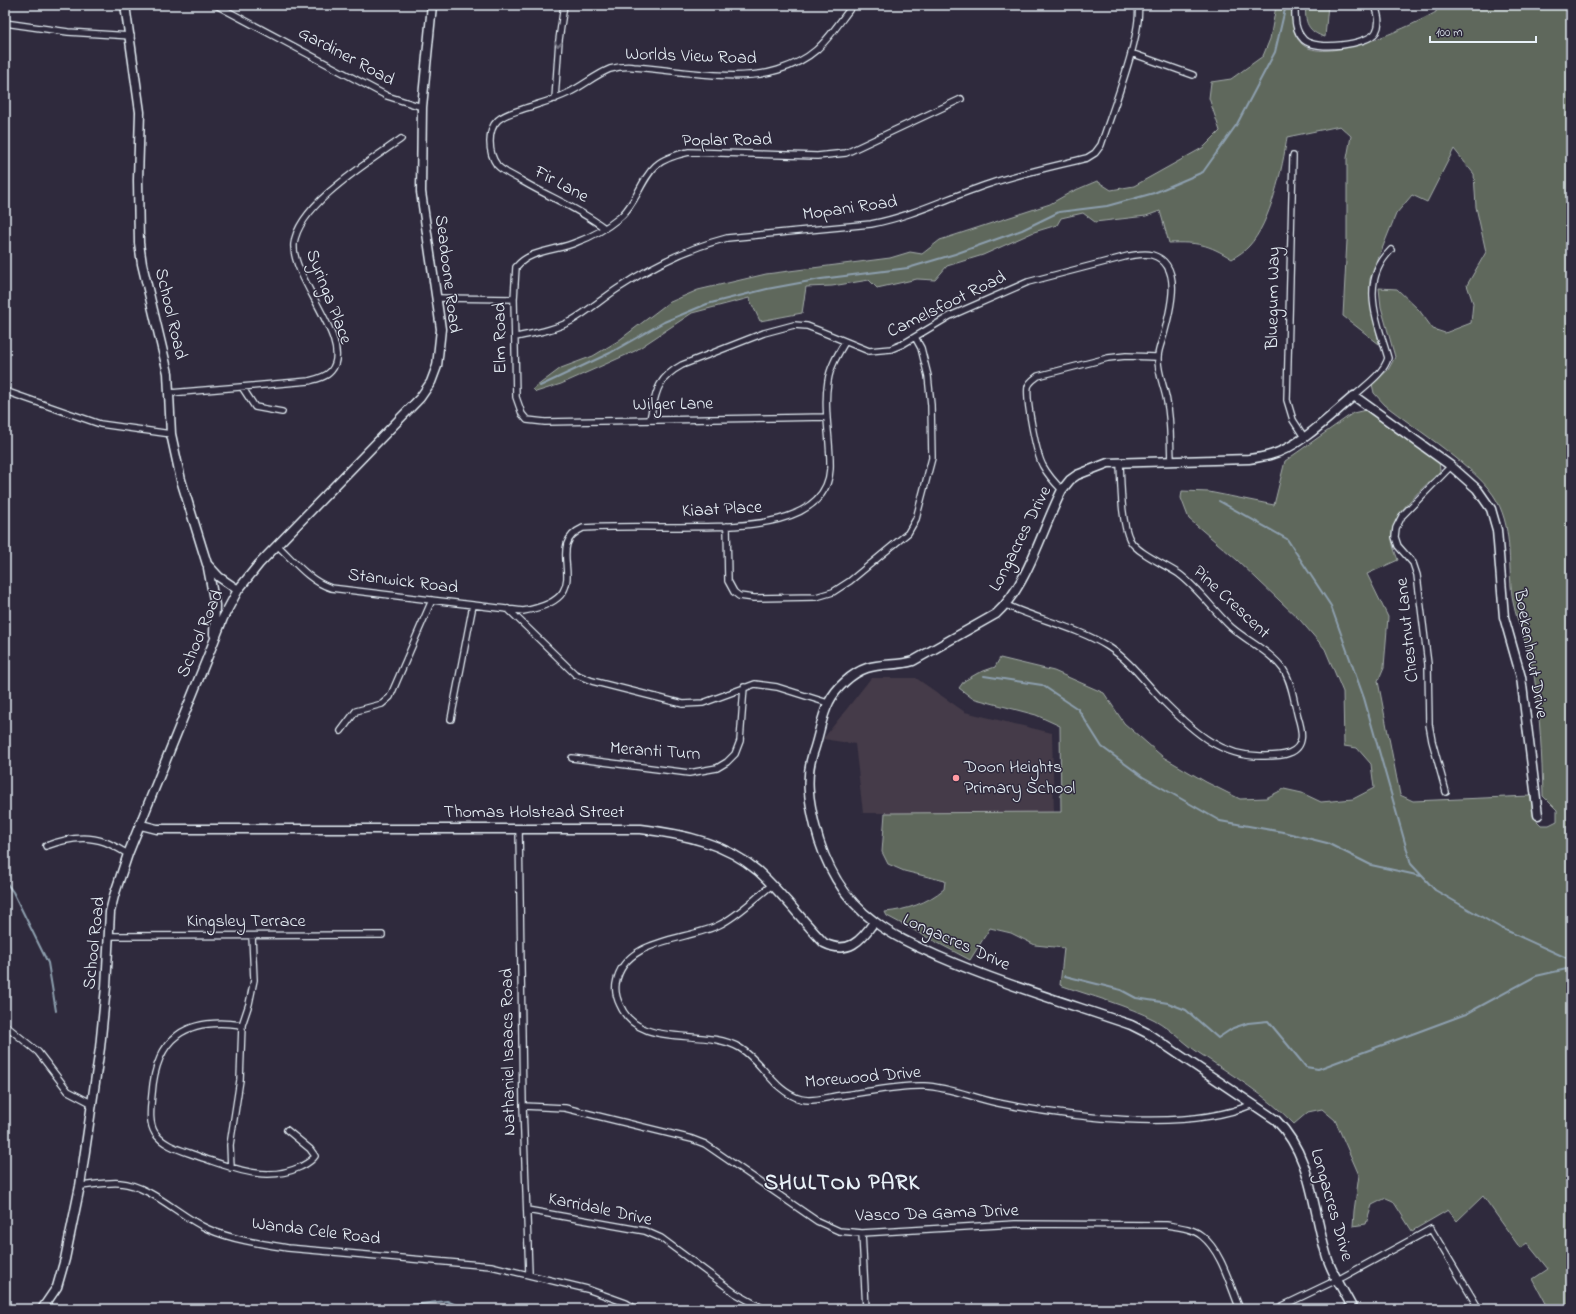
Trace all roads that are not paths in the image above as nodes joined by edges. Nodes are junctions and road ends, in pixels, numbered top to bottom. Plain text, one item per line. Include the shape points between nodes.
1 (125, 5) edge
2 (216, 5) edge
3 (432, 5) edge
4 (564, 5) edge
5 (612, 5) edge
6 (643, 5) edge
7 (853, 5) edge
8 (1138, 5) edge
9 (1295, 5) edge
10 (1375, 5) edge
11 (5, 23) edge
12 (131, 36) junction
13 (1131, 53) junction
14 (1193, 75) dead end
15 (555, 99) junction
16 (961, 99) dead end
17 (422, 107) junction
18 (400, 139) dead end
19 (1293, 156) dead end
20 (504, 171) joint
21 (603, 227) junction
22 (1391, 250) dead end
23 (521, 262) joint
24 (436, 298) junction
25 (514, 299) junction
26 (915, 337) junction
27 (516, 338) junction
28 (845, 342) junction
29 (1158, 357) junction
30 (242, 387) junction
31 (5, 391) edge
32 (170, 393) junction
33 (1354, 396) junction
34 (282, 412) dead end
35 (522, 414) joint
36 (827, 417) junction
37 (650, 419) junction
38 (171, 434) junction
39 (1304, 437) junction
40 (1171, 460) junction
41 (1120, 463) junction
42 (1451, 466) junction
43 (1062, 490) junction
44 (727, 526) junction
45 (277, 545) junction
46 (207, 564) junction
47 (238, 590) junction
48 (432, 600) junction
49 (473, 605) junction
50 (1006, 605) junction
51 (541, 606) joint
52 (508, 609) junction
53 (214, 641) junction
54 (744, 687) junction
55 (828, 703) junction
56 (451, 719) dead end
57 (341, 730) dead end
58 (572, 758) dead end
59 (1446, 792) dead end
60 (1538, 815) dead end
61 (141, 826) junction
62 (519, 829) junction
63 (46, 846) dead end
64 (128, 854) junction
65 (772, 885) junction
66 (874, 922) junction
67 (382, 935) dead end
68 (109, 936) junction
69 (252, 936) junction
70 (242, 1025) junction
71 (5, 1026) edge
72 (93, 1104) junction
73 (1253, 1104) junction
74 (523, 1106) junction
75 (287, 1130) dead end
76 (230, 1168) junction
77 (80, 1186) junction
78 (527, 1210) junction
79 (862, 1233) junction
80 (529, 1274) junction
81 (1337, 1280) junction
82 (42, 1309) edge
83 (636, 1309) edge
84 (764, 1309) edge
85 (866, 1309) edge
86 (1240, 1309) edge
87 (1276, 1309) edge
88 (1354, 1309) edge
89 (1479, 1309) edge

1 - 12 street, School Road
2 - 17 street, Gardiner Road via 388,96
3 - 17 street, Seadoone Road
4 -> 15 street
5 - 6 street
7 - 15 street, Worlds View Road via 818,49 806,59 776,71 748,75 620,67
8 - 13 street, Mopani Road via 1138,24
9 - 10 street via 1295,21 1300,35 1309,43 1322,47 1373,36 1379,22
11 - 12 street via 68,32
12 - 32 street, School Road via 140,112 139,243 168,373
13 - 14 street
13 - 27 street, Mopani Road via 1101,145 1087,158 995,182 891,220 727,238 711,242 634,278 572,320 546,331
15 - 20 street, Worlds View Road via 506,115 492,128 490,141 493,156
16 - 21 street, Poplar Road via 846,153 817,156 689,152 669,156 646,175 626,211
17 - 24 street, Seadoone Road via 421,192
18 - 30 street, Syringa Place via 338,184 309,212 303,219 294,243 299,268 337,349 336,361 331,371 323,377 309,381
19 - 39 street, Bluegum Way via 1287,400 1293,420
20 - 21 street, Fir Lane via 587,215
21 - 23 street, Poplar Road via 578,242 529,256
22 - 33 street, Longacres Drive via 1382,259 1372,286 1373,302 1388,358 1381,371
23 - 25 street, Elm Road via 516,268
24 - 25 street
24 - 45 street, Seadoone Road via 441,329 440,349 437,366 424,393
25 - 27 street, Elm Road
26 - 28 street, Camelsfoot Road via 880,351 869,351
26 - 29 street, Camelsfoot Road via 950,316 1028,282 1143,254 1161,259 1169,268 1172,279 1170,306
26 - 44 street via 921,348 928,376 932,458 914,526 908,533 850,582 833,592 816,596 754,598 739,596 728,581
27 - 35 street, Elm Road via 516,397
28 - 36 street, Kiaat Place via 831,367
28 - 37 street, Camelsfoot Road via 808,326 794,325 764,333 682,365 670,371 657,388
29 - 40 street, Camelsfoot Road via 1169,416
29 - 43 street via 1108,358 1038,376 1032,380 1028,387 1037,453 1042,465
30 - 32 street, Syringa Place
30 - 34 street via 255,407
31 - 38 street via 100,424
32 - 38 street, School Road
33 - 39 street, Longacres Drive
33 - 42 street, Boekenhout Drive
35 - 37 street, Wilger Lane via 527,420 534,422
36 - 37 street, Wilger Lane
36 - 44 street, Kiaat Place via 830,469 827,485 819,496 793,514 777,521
38 - 46 street, School Road via 179,473
39 - 40 street, Longacres Drive via 1286,449 1256,458
40 - 41 street, Longacres Drive
41 - 43 street, Longacres Drive via 1108,464 1077,475
41 - 50 street, Pine Crescent via 1125,522 1131,542 1139,550 1183,577 1232,628 1282,667 1287,676 1300,724 1301,745 1294,751 1277,755 1240,755 1227,751 1202,735 1165,703 1142,676 1117,653 1085,634
42 - 59 street, Chestnut Lane via 1402,516 1395,537 1398,546 1413,563 1417,574 1428,664 1429,724
42 - 60 street, Boekenhout Drive via 1477,489 1491,509 1495,521 1504,617 1521,677
43 - 50 street, Longacres Drive via 1027,569
44 - 51 street, Kiaat Place via 583,528 575,532 566,545 564,591 553,602
45 - 47 street, Seadoone Road
45 - 48 street, Stanwick Road via 321,585
46 - 47 street, School Road via 218,576
46 - 53 street via 215,606
47 - 53 street, School Road
48 - 49 street, Stanwick Road
48 - 57 street via 390,697 382,704 356,711
49 - 52 street, Stanwick Road
49 - 56 street
50 - 55 street, Longacres Drive via 985,621 913,661 862,670 839,688
51 - 52 street, Stanwick Road via 523,611
52 - 54 street via 565,665 582,678 684,704 703,703
53 - 61 street, School Road
54 - 55 street via 762,684
54 - 58 street, Meranti Turn via 740,741 735,754 718,768 689,773
55 - 66 street, Longacres Drive via 808,780 813,819 820,845 835,878
61 - 62 street, Thomas Holstead Street via 157,829
61 - 64 street, School Road
62 - 65 street, Thomas Holstead Street via 641,829 686,836 707,842 741,859
62 - 74 street, Nathaniel Isaacs Road
63 - 64 street via 61,840 84,839 105,842
64 - 68 street, School Road via 110,912
65 - 66 street, Thomas Holstead Street via 824,943 834,948 852,945
65 - 73 street, Morewood Drive via 719,925 648,947 626,962 616,985 617,999 631,1022 643,1030 714,1039 738,1047 749,1054 790,1095 810,1100 922,1086 1001,1103 1093,1117 1158,1120 1218,1114
66 - 73 street, Longacres Drive via 916,946 958,965 1130,1025 1153,1036
67 - 69 street, Kingsley Terrace
68 - 69 street, Kingsley Terrace
68 - 72 street, School Road
69 - 70 street via 254,980
70 - 76 street via 240,1080 230,1145
70 - 76 street via 202,1025 189,1028 172,1039 164,1048 156,1065 151,1106 154,1132 164,1142
71 - 72 street via 38,1052 68,1091
72 - 77 street, School Road
73 - 81 street, Longacres Drive via 1288,1131 1297,1146 1305,1165 1325,1251
74 - 78 street, Nathaniel Isaacs Road
74 - 79 street, Vasco Da Gama Drive via 565,1108 706,1144 817,1221 839,1231
75 - 76 street via 313,1153 315,1156 312,1160 295,1169 270,1174 248,1173
77 - 80 street, Wanda Cele Road via 119,1183 133,1185 208,1229 263,1244 491,1266
77 - 82 street via 57,1287
78 - 80 street, Nathaniel Isaacs Road
78 - 84 street, Karridale Drive via 645,1231 661,1238 735,1293
79 - 85 street
79 - 86 street, Vasco Da Gama Drive via 1015,1224 1181,1227 1201,1235 1210,1244
80 - 83 street, Wanda Cele Road via 608,1295
81 - 87 street
81 - 88 street, Longacres Drive
81 - 89 street via 1431,1229

